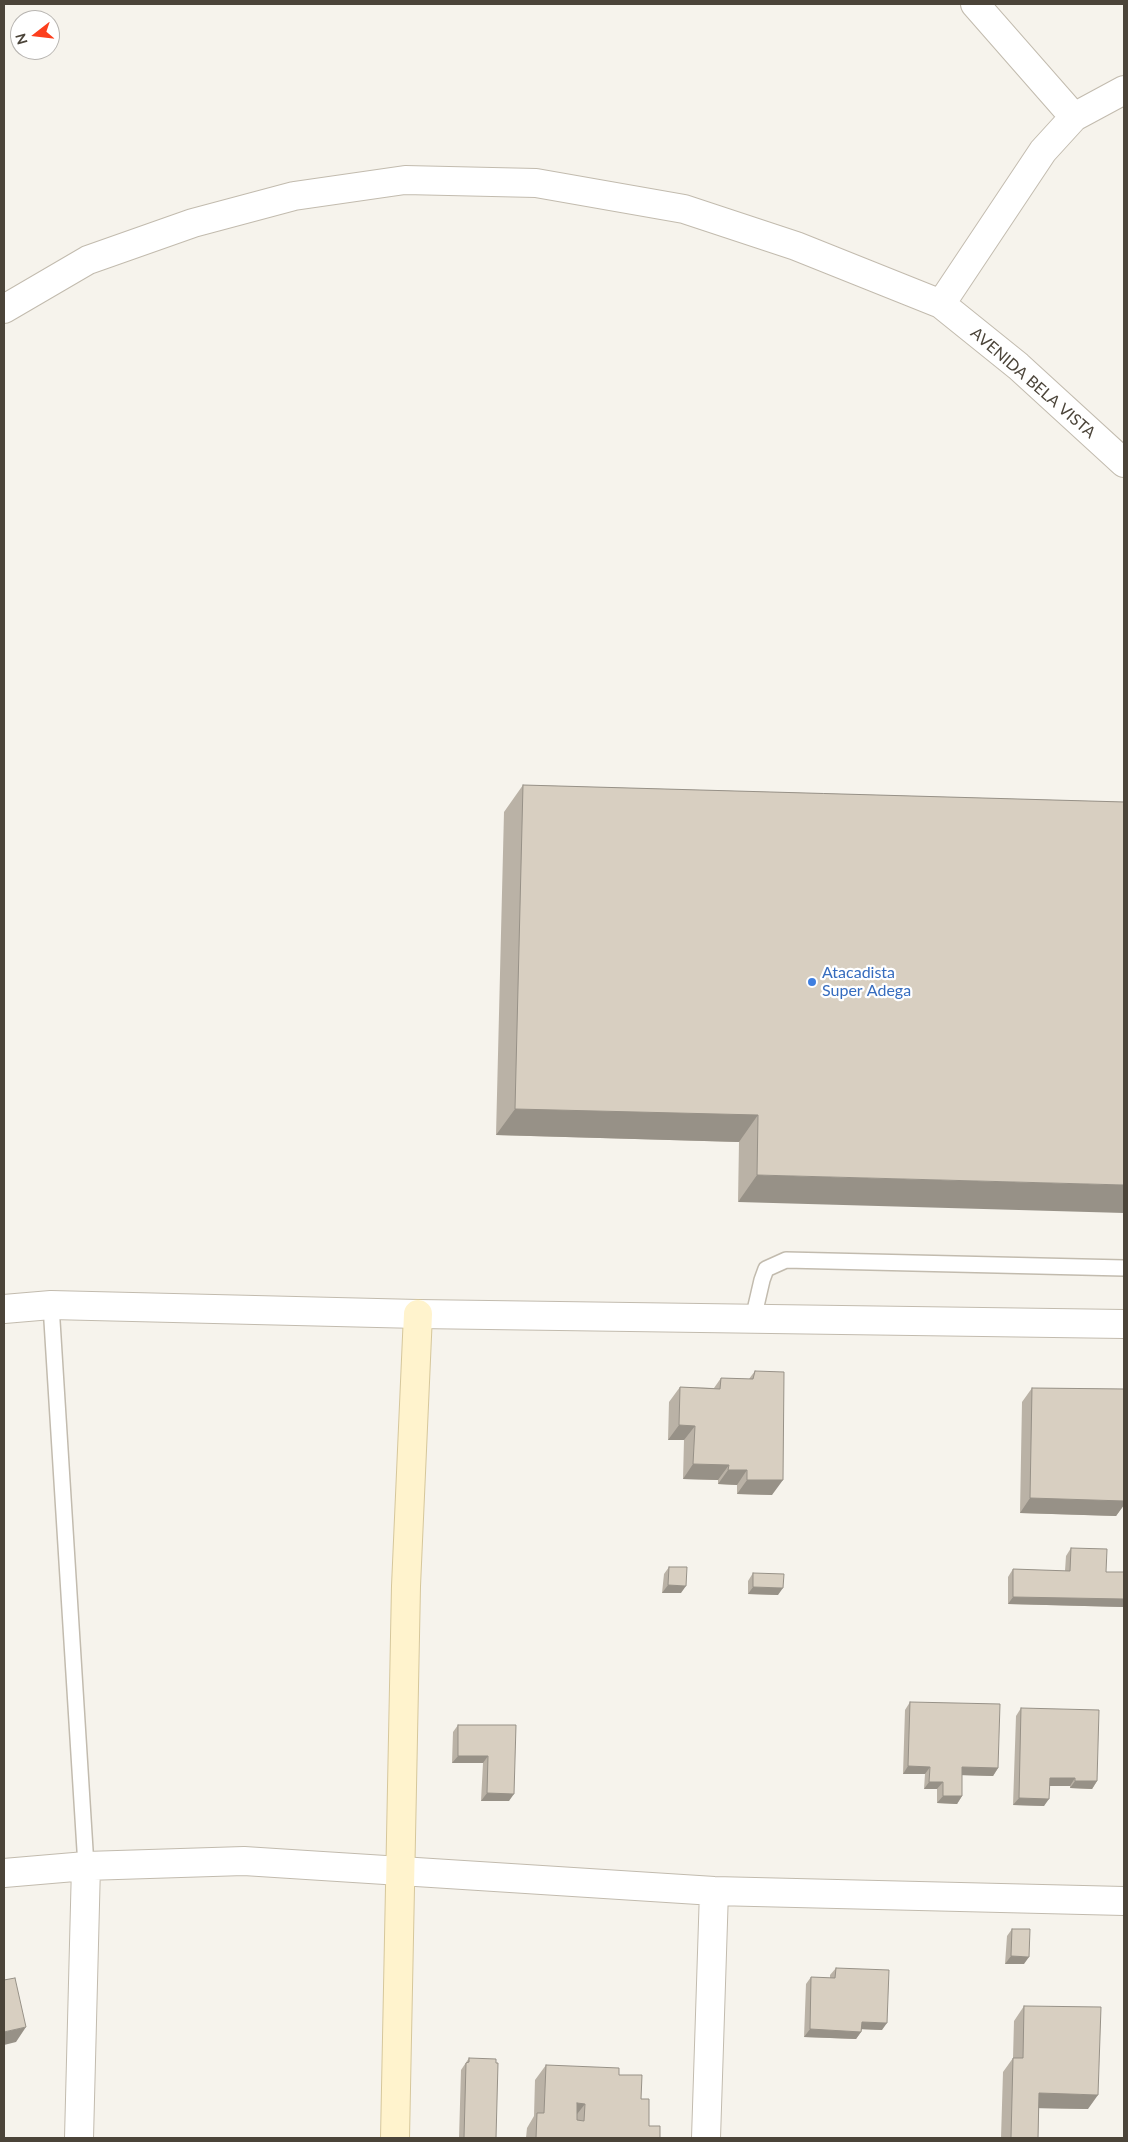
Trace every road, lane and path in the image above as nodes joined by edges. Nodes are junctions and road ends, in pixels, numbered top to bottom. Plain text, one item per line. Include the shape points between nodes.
1 (975, 4) edge
2 (1124, 90) edge
3 (1074, 117) junction
4 (941, 304) junction
5 (4, 309) edge
6 (1124, 463) edge
7 (1124, 1268) edge
8 (51, 1305) junction
9 (4, 1309) edge
10 (418, 1314) junction
11 (753, 1319) junction
12 (1124, 1324) edge
13 (86, 1866) junction
14 (400, 1871) junction
15 (4, 1873) edge
16 (714, 1891) junction
17 (1124, 1901) edge
18 (79, 2138) edge
19 (395, 2138) edge
20 (706, 2138) edge

1 - 3 street
2 - 3 street
3 - 4 street via 1043,151
4 - 5 street, AVENIDA BELA VISTA via 796,246 684,209 536,183 405,180 294,196 193,223 88,260
4 - 6 street, AVENIDA BELA VISTA via 1018,366
7 - 11 lane via 786,1260 766,1269
8 - 9 street
8 - 10 street
8 - 13 lane
10 - 11 street
10 - 14 street via 406,1586
11 - 12 street
13 - 14 street via 244,1861
13 - 15 street
13 - 18 street
14 - 16 street
14 - 19 street
16 - 17 street
16 - 20 street

